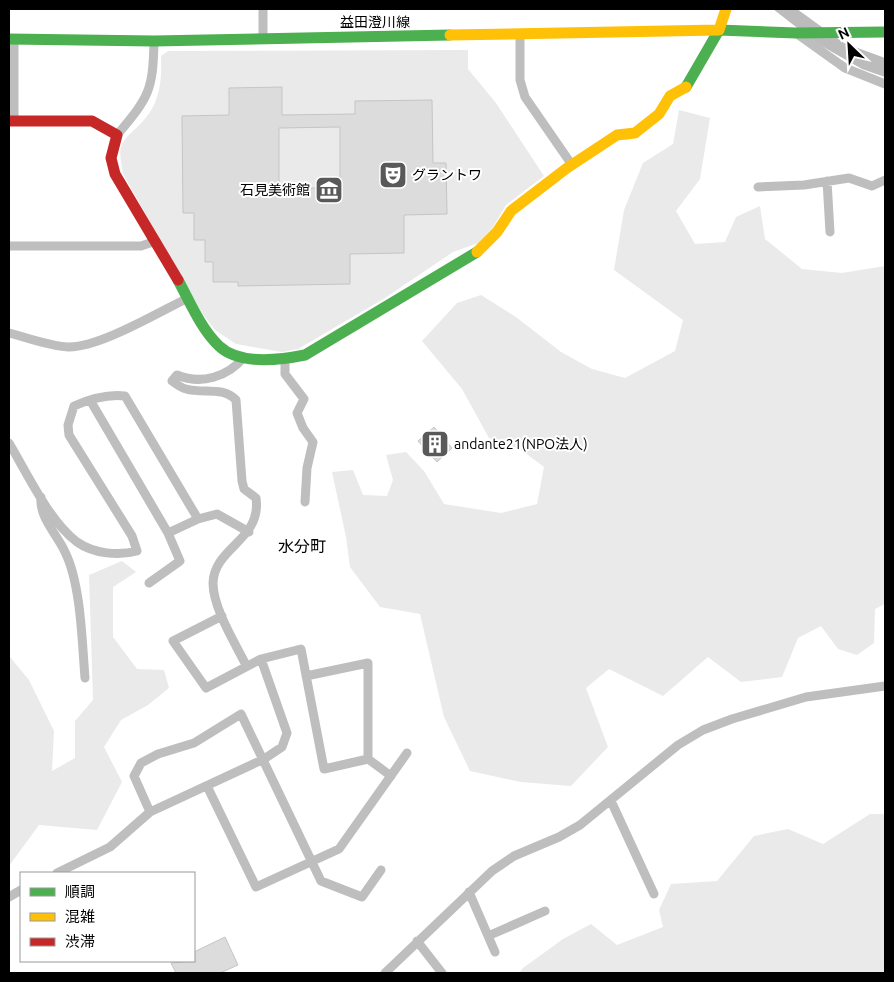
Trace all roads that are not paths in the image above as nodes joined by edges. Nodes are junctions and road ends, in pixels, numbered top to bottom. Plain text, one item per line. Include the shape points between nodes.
1 (264, 9) edge
2 (726, 9) edge
3 (719, 30) junction
4 (885, 32) edge
5 (796, 33) junction
6 (520, 36) junction
7 (264, 37) junction
8 (11, 39) edge
9 (154, 41) junction
10 (885, 84) edge
11 (11, 121) edge
12 (117, 135) junction
13 (572, 165) junction
14 (885, 180) edge
15 (827, 181) junction
16 (758, 187) dead end
17 (830, 232) dead end
18 (156, 241) junction
19 (9, 246) edge
20 (188, 298) junction
21 (9, 333) edge
22 (244, 357) junction
23 (285, 359) junction
24 (90, 400) junction
25 (9, 443) edge
26 (41, 497) junction
27 (306, 502) dead end
28 (198, 519) junction
29 (249, 532) junction
30 (168, 533) junction
31 (149, 583) dead end
32 (222, 616) junction
33 (261, 659) junction
34 (246, 665) junction
35 (306, 676) junction
36 (84, 678) dead end
37 (885, 686) edge
38 (407, 754) dead end
39 (264, 759) junction
40 (368, 759) junction
41 (391, 776) junction
42 (207, 786) junction
43 (610, 801) junction
44 (150, 812) junction
45 (312, 862) junction
46 (381, 870) dead end
47 (59, 872) edge
48 (20, 891) edge
49 (469, 892) junction
50 (654, 894) dead end
51 (9, 897) edge
52 (544, 911) dead end
53 (488, 936) junction
54 (418, 941) junction
55 (495, 952) dead end
56 (385, 973) edge
57 (442, 973) edge

1 - 7 street
2 - 3 street
3 - 5 street, 益田澄川線
3 - 6 street, 益田澄川線
3 - 13 street via 688,86 670,96 659,114 634,133 617,135
4 - 5 street, 益田澄川線
5 - 10 street via 845,68
6 - 7 street, 益田澄川線
6 - 13 street via 520,80 525,97
7 - 9 street, 益田澄川線
8 - 9 street, 益田澄川線
8 - 11 street
9 - 12 street via 150,88 134,116
11 - 12 street via 92,121
12 - 18 street via 111,158 115,174
13 - 23 street via 511,211 480,250 305,355
14 - 15 street via 872,186 849,178
15 - 16 street
15 - 17 street
18 - 19 street via 141,246
18 - 20 street
20 - 21 street via 85,345 69,347
20 - 22 street via 219,346
22 - 23 street
22 - 29 street via 235,368 223,374 204,380 188,380 177,375 172,381 186,389 221,391 236,400 242,481 244,488 256,498 258,510
23 - 27 street via 285,374 304,399 297,413 313,442 307,468
24 - 26 street via 74,406 68,424 69,434 132,536 137,551 121,555 88,548 77,542
24 - 28 street via 125,396
24 - 30 street
25 - 26 street
26 - 36 street via 40,506 66,552 73,573
28 - 29 street via 217,514
28 - 30 street
29 - 32 street via 216,567 213,583
30 - 31 street via 180,561
32 - 34 street
32 - 34 street via 173,641 206,688
33 - 34 street
33 - 35 street via 301,649
33 - 39 street via 287,733 282,748
35 - 40 street via 324,769
35 - 40 street via 368,662
37 - 43 street via 806,697 703,730
38 - 41 street
39 - 42 street
39 - 44 street via 241,714 194,743 141,763 134,776
39 - 45 street
40 - 41 street
41 - 45 street via 339,849
42 - 44 street
42 - 45 street via 256,887
43 - 49 street via 580,825 514,856
43 - 50 street
44 - 47 street via 110,847
45 - 46 street via 321,880 362,897
48 - 51 street
49 - 53 street
49 - 54 street
52 - 53 street
53 - 55 street
54 - 56 street
54 - 57 street

